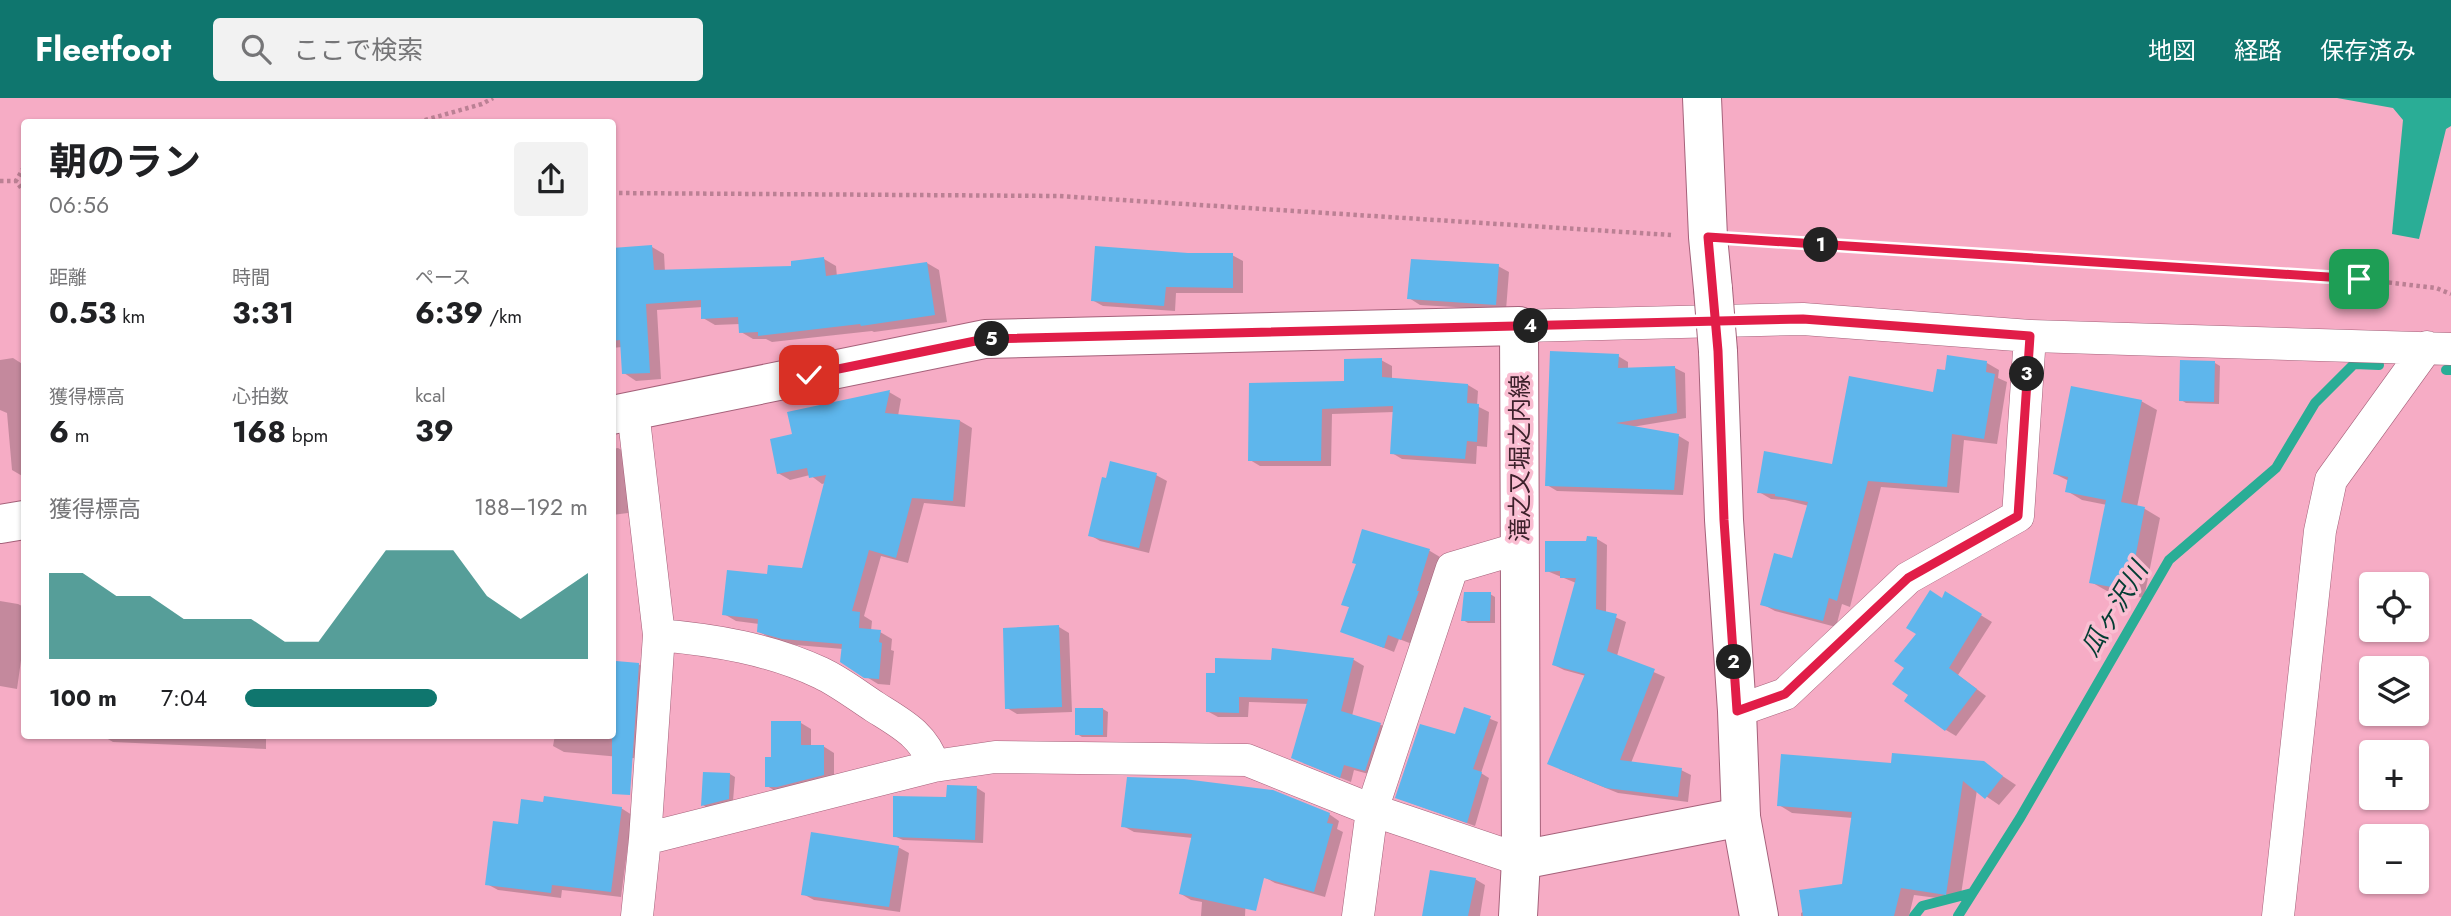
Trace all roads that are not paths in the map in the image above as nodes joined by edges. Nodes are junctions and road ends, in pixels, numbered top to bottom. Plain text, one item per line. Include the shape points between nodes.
1 (1703, 98) edge
2 (1519, 327) junction
3 (2030, 336) junction
4 (2439, 348) edge
5 (623, 413) edge
6 (21, 520) edge
7 (0, 524) edge
8 (1520, 548) junction
9 (659, 635) junction
10 (1737, 711) junction
11 (934, 766) junction
12 (1372, 810) junction
13 (1741, 817) junction
14 (645, 839) junction
15 (1521, 860) junction
16 (636, 916) edge
17 (1358, 916) edge
18 (1518, 916) edge
19 (1759, 916) edge
20 (2278, 916) edge

1 - 10 main road, bridge
2 - 3 street via 1803,319
2 - 5 main road via 985,339
2 - 8 main road, 滝之又堀之内線
3 - 4 street
3 - 10 street via 2018,516 1908,578 1785,694
4 - 20 street via 2387,399 2331,480 2320,531
5 - 9 street
6 - 7 main road
8 - 12 street via 1452,568
8 - 15 main road, 滝之又堀之内線
9 - 11 street via 756,649 822,673 905,726 928,748
9 - 14 street
10 - 13 main road
11 - 12 street via 996,757 1247,760
11 - 14 street
12 - 15 street
12 - 17 street
13 - 15 main road
13 - 19 main road
14 - 16 street
15 - 18 main road, 滝之又堀之内線

